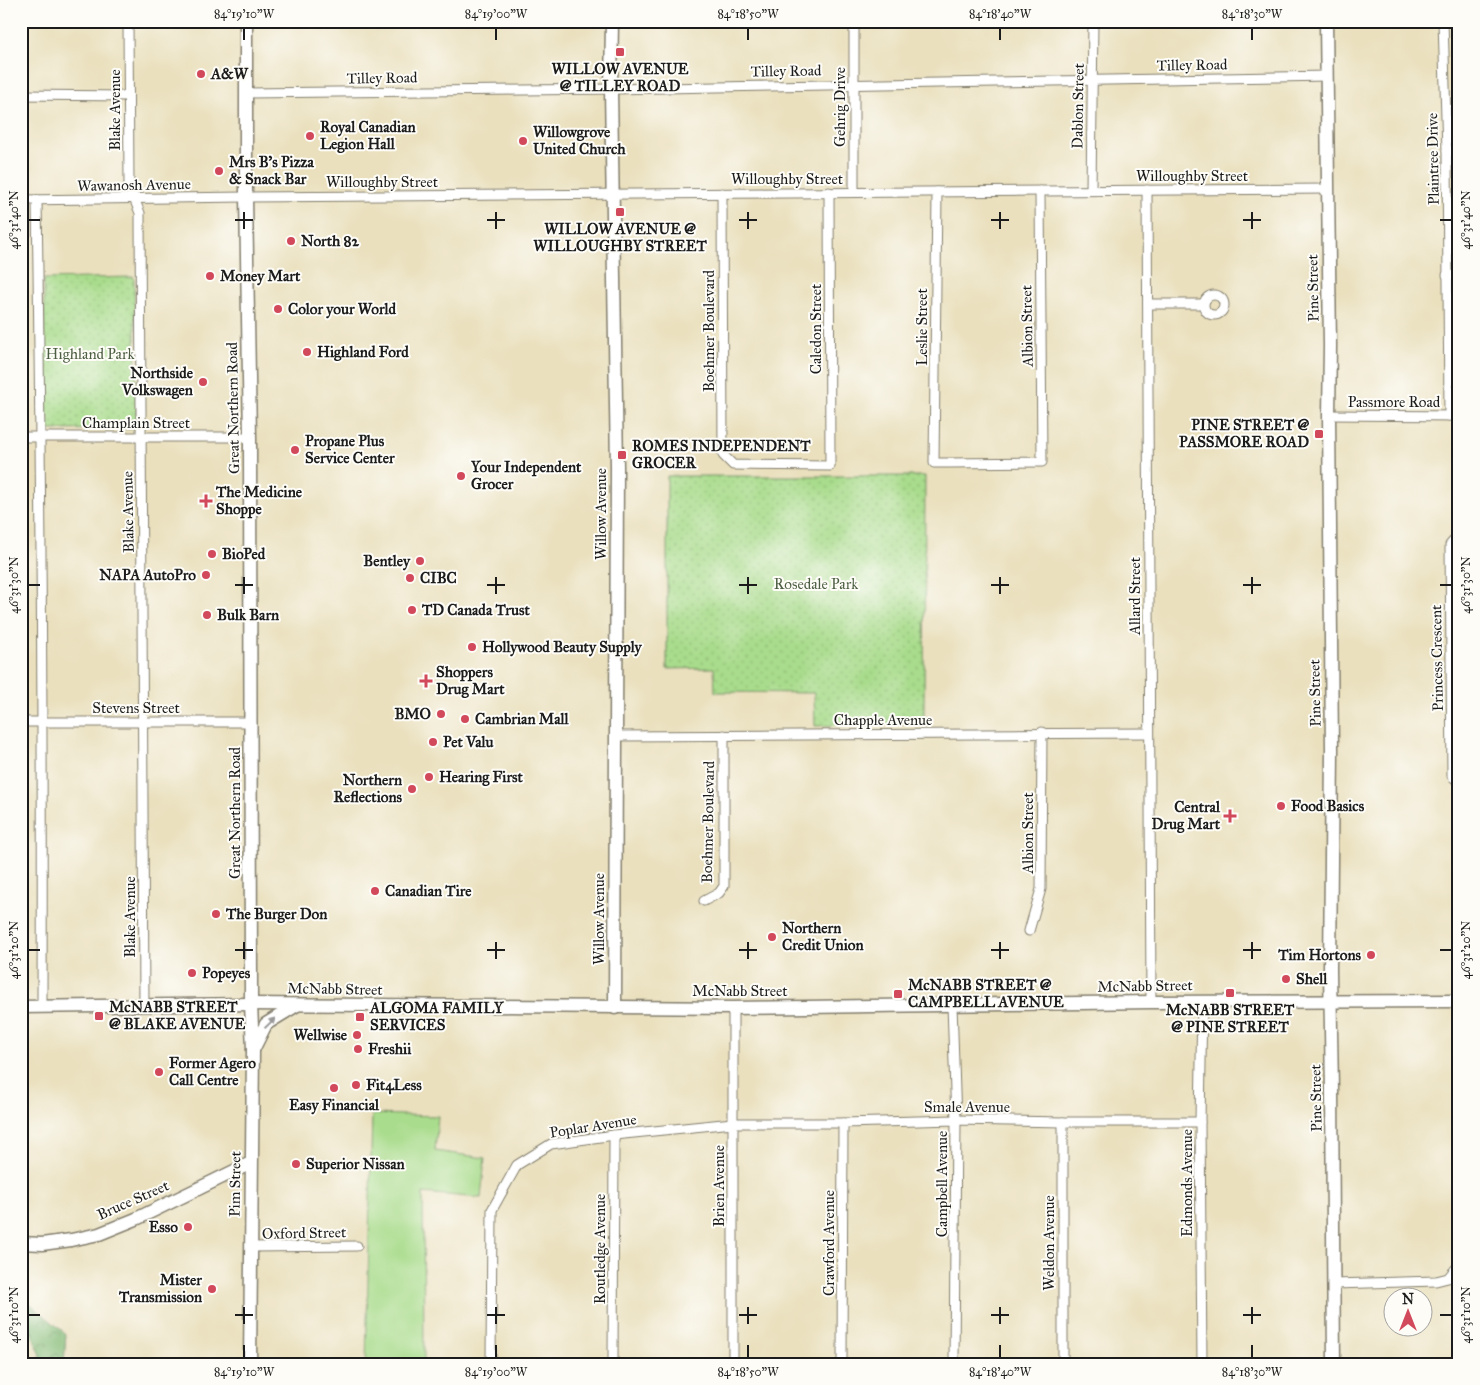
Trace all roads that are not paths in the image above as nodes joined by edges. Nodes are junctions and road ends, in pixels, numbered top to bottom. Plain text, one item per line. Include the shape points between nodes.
1 (128, 21) edge
2 (246, 21) edge
3 (612, 21) edge
4 (854, 21) edge
5 (1093, 21) edge
6 (1326, 21) edge
7 (1443, 21) edge
8 (1327, 76) junction
9 (1093, 80) junction
10 (854, 83) junction
11 (611, 89) junction
12 (246, 93) junction
13 (21, 96) edge
14 (128, 96) junction
15 (1447, 151) junction
16 (1459, 151) edge
17 (1327, 189) junction
18 (1091, 190) junction
19 (1147, 190) junction
20 (1040, 191) junction
21 (829, 192) junction
22 (854, 192) junction
23 (937, 192) junction
24 (722, 193) junction
25 (613, 195) junction
26 (246, 197) junction
27 (134, 199) junction
28 (21, 200) edge
29 (37, 200) junction
30 (1447, 276) junction
31 (1459, 276) edge
32 (1148, 304) junction
33 (1203, 304) dead end
34 (1329, 415) junction
35 (1449, 416) junction
36 (1459, 416) edge
37 (41, 436) junction
38 (21, 437) edge
39 (250, 437) junction
40 (141, 438) junction
41 (934, 463) joint
42 (733, 465) joint
43 (1459, 534) edge
44 (1454, 647) edge
45 (21, 722) edge
46 (43, 722) junction
47 (144, 722) junction
48 (251, 722) junction
49 (1042, 732) junction
50 (1149, 733) junction
51 (724, 735) junction
52 (616, 736) junction
53 (1459, 782) edge
54 (704, 901) dead end
55 (1029, 931) dead end
56 (1459, 1001) edge
57 (1151, 1002) junction
58 (1202, 1002) junction
59 (1331, 1002) junction
60 (251, 1004) junction
61 (297, 1005) junction
62 (952, 1005) junction
63 (144, 1006) junction
64 (21, 1007) edge
65 (42, 1007) junction
66 (615, 1008) junction
67 (733, 1008) junction
68 (253, 1050) junction
69 (956, 1120) junction
70 (1063, 1122) junction
71 (1200, 1122) junction
72 (733, 1123) junction
73 (843, 1123) junction
74 (614, 1135) junction
75 (251, 1163) junction
76 (21, 1243) edge
77 (357, 1246) dead end
78 (251, 1248) junction
79 (1459, 1265) edge
80 (1334, 1284) junction
81 (250, 1364) edge
82 (491, 1364) edge
83 (613, 1364) edge
84 (733, 1364) edge
85 (842, 1364) edge
86 (954, 1364) edge
87 (1063, 1364) edge
88 (1202, 1364) edge
89 (1334, 1364) edge

1 - 14 street, Blake Avenue
2 - 12 main road, Great Northern Road
3 - 11 main road, Willow Avenue
4 - 10 street, Gehrig Drive
5 - 9 street, Dablon Street
6 - 8 main road, Pine Street
7 - 15 street, Plaintree Drive
8 - 9 street, Tilley Road
8 - 17 main road, Pine Street
9 - 10 street, Tilley Road
9 - 18 street, Dablon Street
10 - 11 street, Tilley Road
10 - 22 street, Gehrig Drive
11 - 12 street, Tilley Road
11 - 25 main road, Willow Avenue
12 - 26 main road, Great Northern Road
13 - 14 street
14 - 27 street, Blake Avenue via 129,186
15 - 16 street
15 - 30 street, Plaintree Drive
17 - 19 street, Willoughby Street
17 - 34 main road, Pine Street
18 - 19 street, Willoughby Street
18 - 20 street, Willoughby Street
19 - 32 street, Allard Street
20 - 23 street, Willoughby Street
20 - 41 street, Albion Street via 1042,462
21 - 22 street, Willoughby Street
21 - 24 street, Willoughby Street
21 - 42 street, Caledon Street via 830,466
22 - 23 street, Willoughby Street
23 - 41 street, Leslie Street
24 - 25 street, Willoughby Street
24 - 42 street, Boehmer Boulevard via 723,454
25 - 26 street, Willoughby Street
25 - 52 main road, Willow Avenue
26 - 27 street, Wawanosh Avenue
26 - 39 main road, Great Northern Road
27 - 29 street, Wawanosh Avenue
27 - 40 street, Blake Avenue via 140,213
28 - 29 street, Wawanosh Avenue
29 - 37 street
30 - 31 street
30 - 35 street, Plaintree Drive
32 - 33 street
32 - 50 street, Allard Street
34 - 35 street, Passmore Road
34 - 59 main road, Pine Street
35 - 36 street, Passmore Road
37 - 38 street, Champlain Street
37 - 40 street, Champlain Street
37 - 46 street
39 - 40 street, Champlain Street
39 - 48 main road, Great Northern Road
40 - 47 street, Blake Avenue
43 - 44 street, Princess Crescent via 1450,545
44 - 53 street, Princess Crescent via 1452,776
45 - 46 street, Stevens Street
46 - 47 street, Stevens Street
46 - 65 street
47 - 48 street, Stevens Street
47 - 63 street, Blake Avenue
48 - 60 main road, Great Northern Road
49 - 50 street, Chapple Avenue
49 - 51 street, Chapple Avenue
49 - 55 street, Albion Street via 1041,889
50 - 57 street, Allard Street
51 - 52 street, Chapple Avenue
51 - 54 street, Boehmer Boulevard via 724,886 719,893
52 - 66 main road, Willow Avenue
56 - 59 main road, McNabb Street
57 - 58 main road, McNabb Street
57 - 62 main road, McNabb Street
58 - 59 main road, McNabb Street
58 - 71 street, Edmonds Avenue
59 - 80 main road, Pine Street
60 - 61 main road, McNabb Street
60 - 63 main road, McNabb Street
60 - 68 main road, Pim Street
61 - 66 main road, McNabb Street
68 -> 61 main road via 266,1024
62 - 67 main road, McNabb Street
62 - 69 street, Campbell Avenue
63 - 65 main road, McNabb Street
64 - 65 main road, McNabb Street
66 - 67 main road, McNabb Street
67 - 72 street, Brien Avenue
68 - 75 main road, Pim Street
69 - 70 street, Smale Avenue
69 - 73 street, Smale Avenue
69 - 86 street, Campbell Avenue
70 - 71 street, Smale Avenue
70 - 87 street, Weldon Avenue
71 - 88 street, Edmonds Avenue
72 - 73 street, Smale Avenue
72 - 74 street, Poplar Avenue
72 - 84 street, Brien Avenue
73 - 85 street, Crawford Avenue
74 - 82 street, Poplar Avenue via 550,1144 517,1164 492,1210
74 - 83 street, Routledge Avenue
75 - 76 main road, Bruce Street via 99,1234 42,1244
75 - 78 main road, Pim Street
77 - 78 street, Oxford Street
78 - 81 main road, Pim Street
79 - 80 street via 1448,1278 1436,1282
80 - 89 main road, Pine Street

